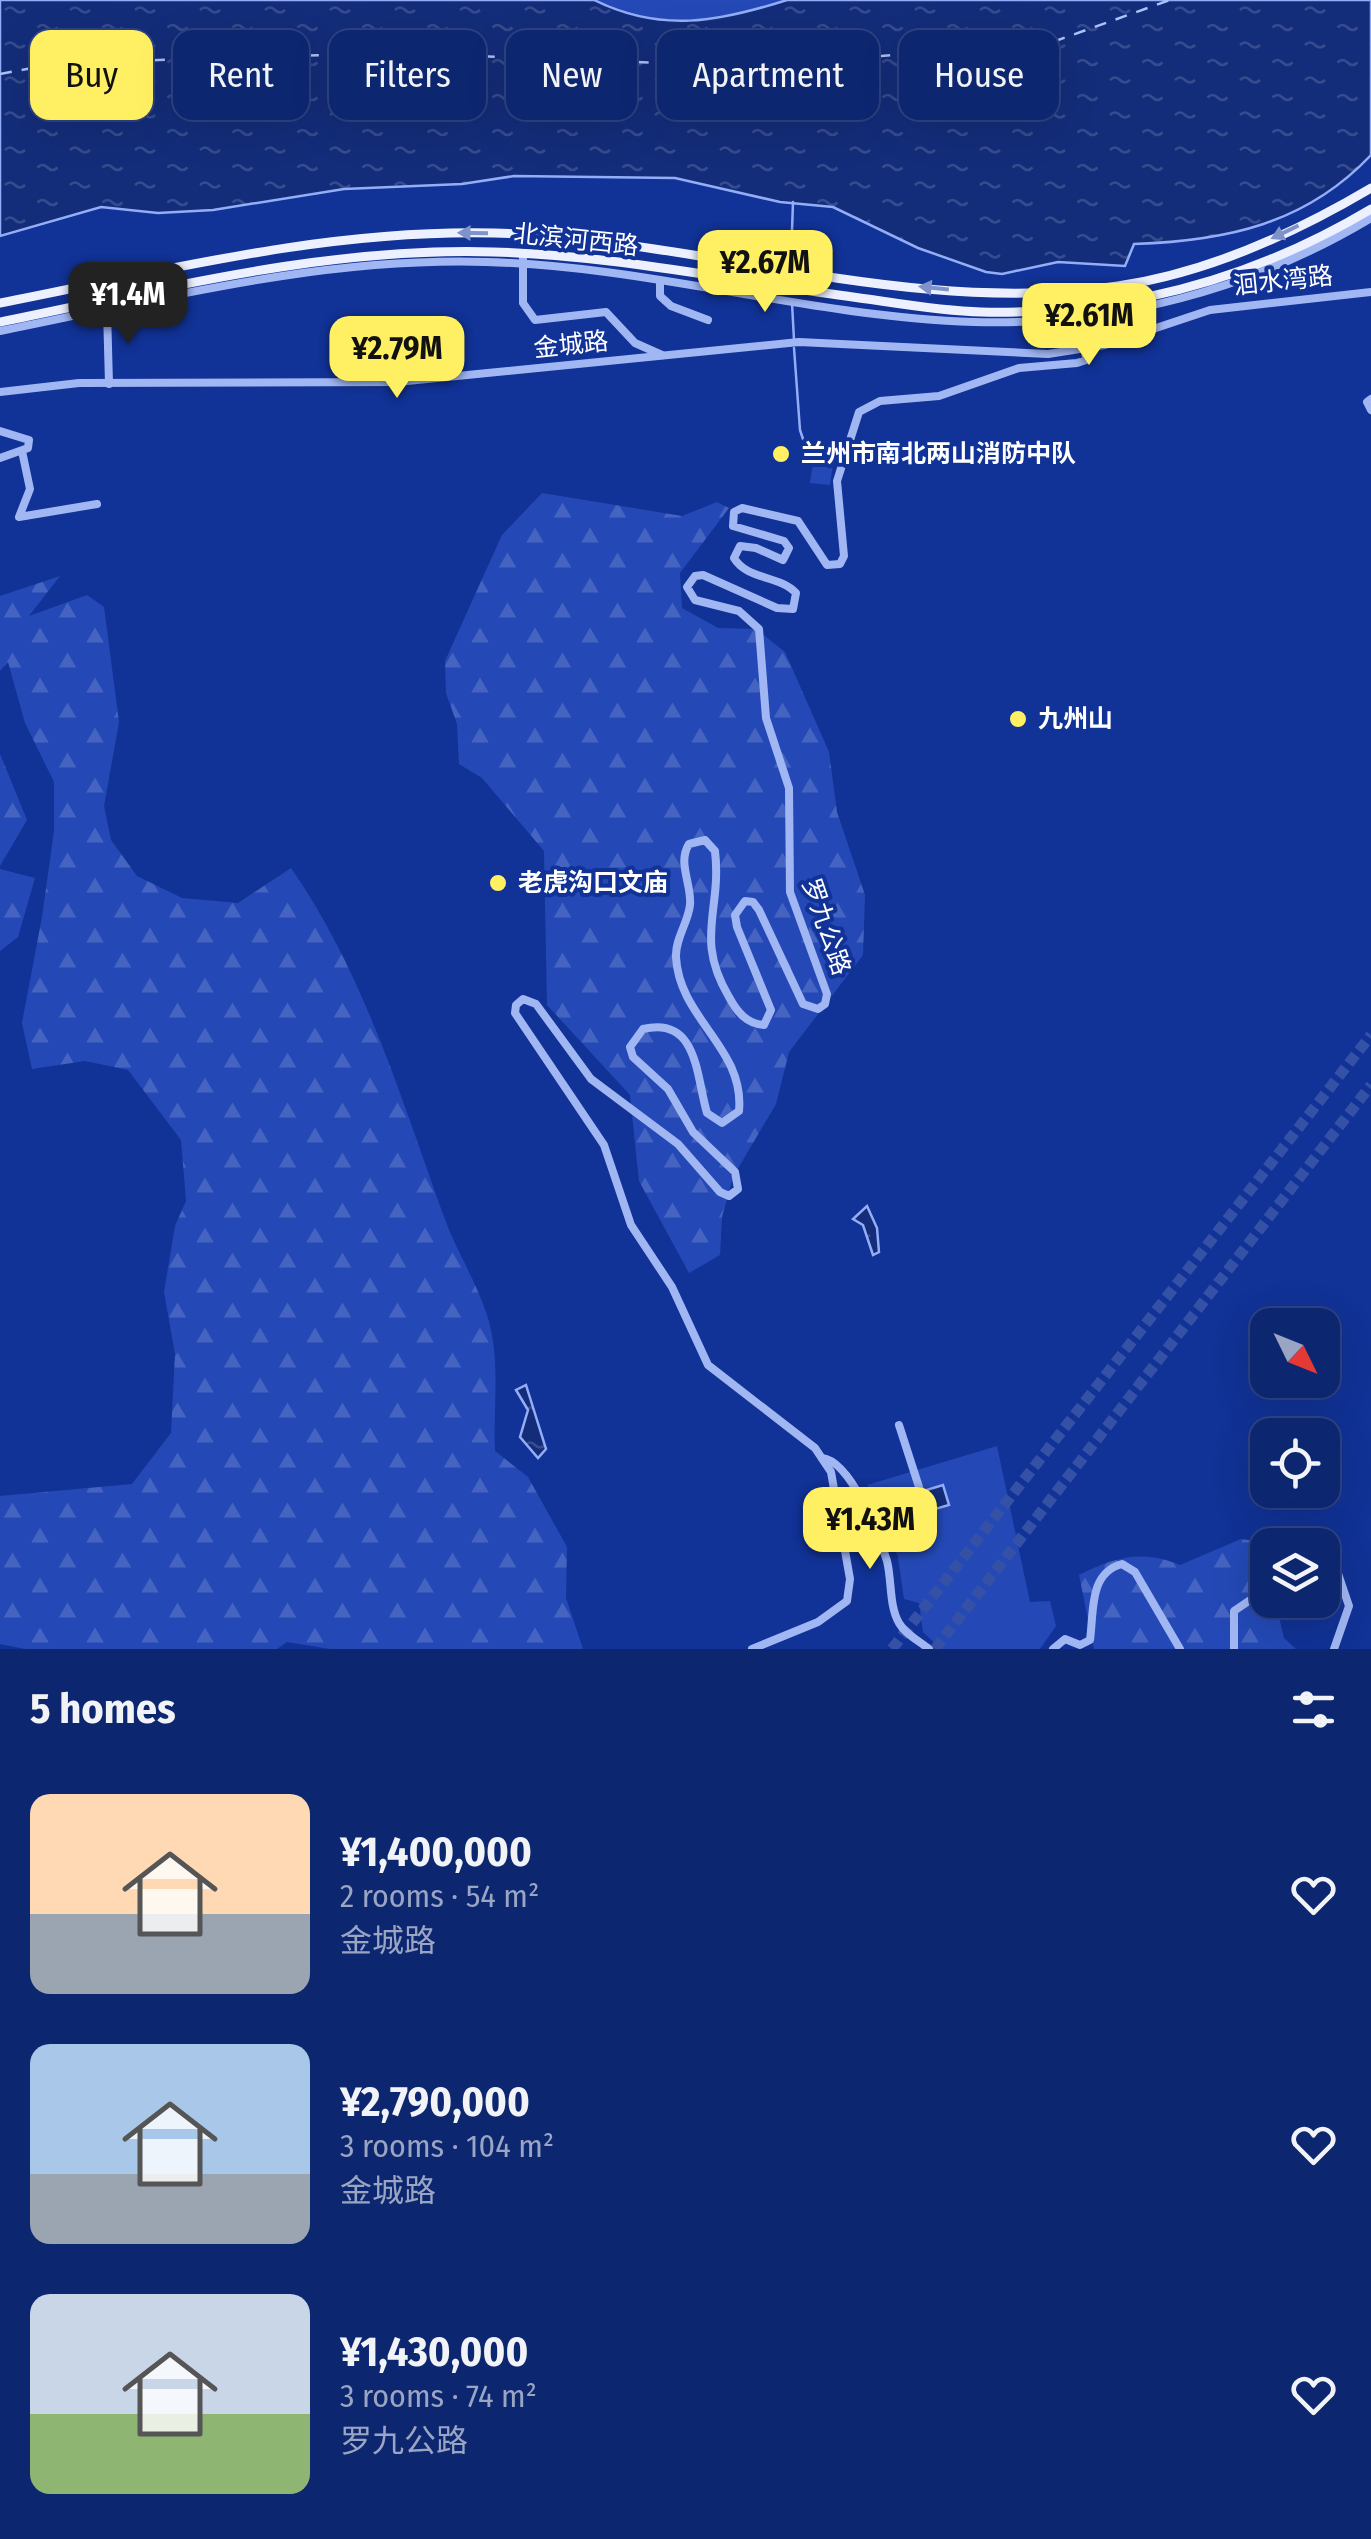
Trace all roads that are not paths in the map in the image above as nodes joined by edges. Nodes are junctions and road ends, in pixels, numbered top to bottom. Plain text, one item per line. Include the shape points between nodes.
1 (1371, 188) edge
2 (1371, 209) edge
3 (1371, 218) edge
4 (523, 258) junction
5 (660, 281) junction
6 (1371, 292) edge
7 (0, 303) edge
8 (118, 303) junction
9 (107, 310) junction
10 (708, 320) dead end
11 (0, 322) edge
12 (0, 331) edge
13 (787, 343) joint
14 (1085, 349) junction
15 (663, 356) junction
16 (109, 384) junction
17 (0, 392) edge
18 (1371, 399) edge
19 (1371, 410) edge
20 (0, 430) edge
21 (22, 451) junction
22 (0, 458) edge
23 (97, 504) dead end
24 (900, 1426) dead end
25 (822, 1458) junction
26 (928, 1516) dead end
27 (1340, 1574) edge
28 (1250, 1601) edge
29 (752, 1649) edge
30 (928, 1649) edge
31 (1053, 1649) edge
32 (1180, 1649) edge
33 (1234, 1649) edge
34 (1334, 1649) edge

1 -> 7 main road, 北滨河西路 via 1260,244 1192,269 1120,286 1052,292 980,294 549,236 432,232 314,242
2 - 4 main road, 北滨河西路 via 1268,261 1197,287 1054,310 979,312
3 - 5 street via 1268,270 1119,314 972,322
4 - 5 street
4 - 8 main road, 北滨河西路 via 433,251 316,260
4 - 15 street via 523,303 535,320 606,312 635,342
5 - 10 street via 660,296 671,306
6 - 14 street, 洄水湾路 via 1210,310
8 - 9 street
8 - 11 main road, 北滨河西路
9 - 12 street
9 - 16 street
13 - 14 street, 洄水湾路 via 1012,354
13 - 15 street, 金城路
14 - 25 street, 罗九公路 via 1086,360 1078,363 1019,368 939,396 880,402 859,412 837,480 840,564 827,566 798,521 742,508 734,512 733,526 789,548 783,560 740,546 734,558 744,570 789,586 796,593 792,608 703,574 687,587 696,600 739,611 759,628 768,732 789,788 790,892 827,994 818,1009 803,1004 759,910 744,901 735,915 737,927 771,1010 764,1025 744,1018 718,980 708,950 715,852 704,840 689,844 684,863 690,907 678,943 679,972 691,1006 734,1067 740,1111 722,1123 707,1113 695,1058 680,1034 643,1029 630,1047 668,1090 692,1132 735,1172 738,1189 729,1196 720,1192 678,1144 591,1080 536,1004 522,999 516,1005 604,1144 632,1225 672,1286 708,1365
15 - 16 street, 金城路 via 397,382
16 - 17 street, 金城路
18 - 19 street
20 - 21 street via 29,440
21 - 22 street
21 - 23 street via 30,489 18,517
24 - 26 street
25 - 29 street via 836,1487 850,1593 818,1622
25 - 30 street via 857,1490 887,1561 896,1617
27 - 34 street via 1350,1606
28 - 33 street via 1234,1612
31 - 32 street via 1065,1639 1080,1645 1090,1640 1098,1578 1122,1564 1136,1572

